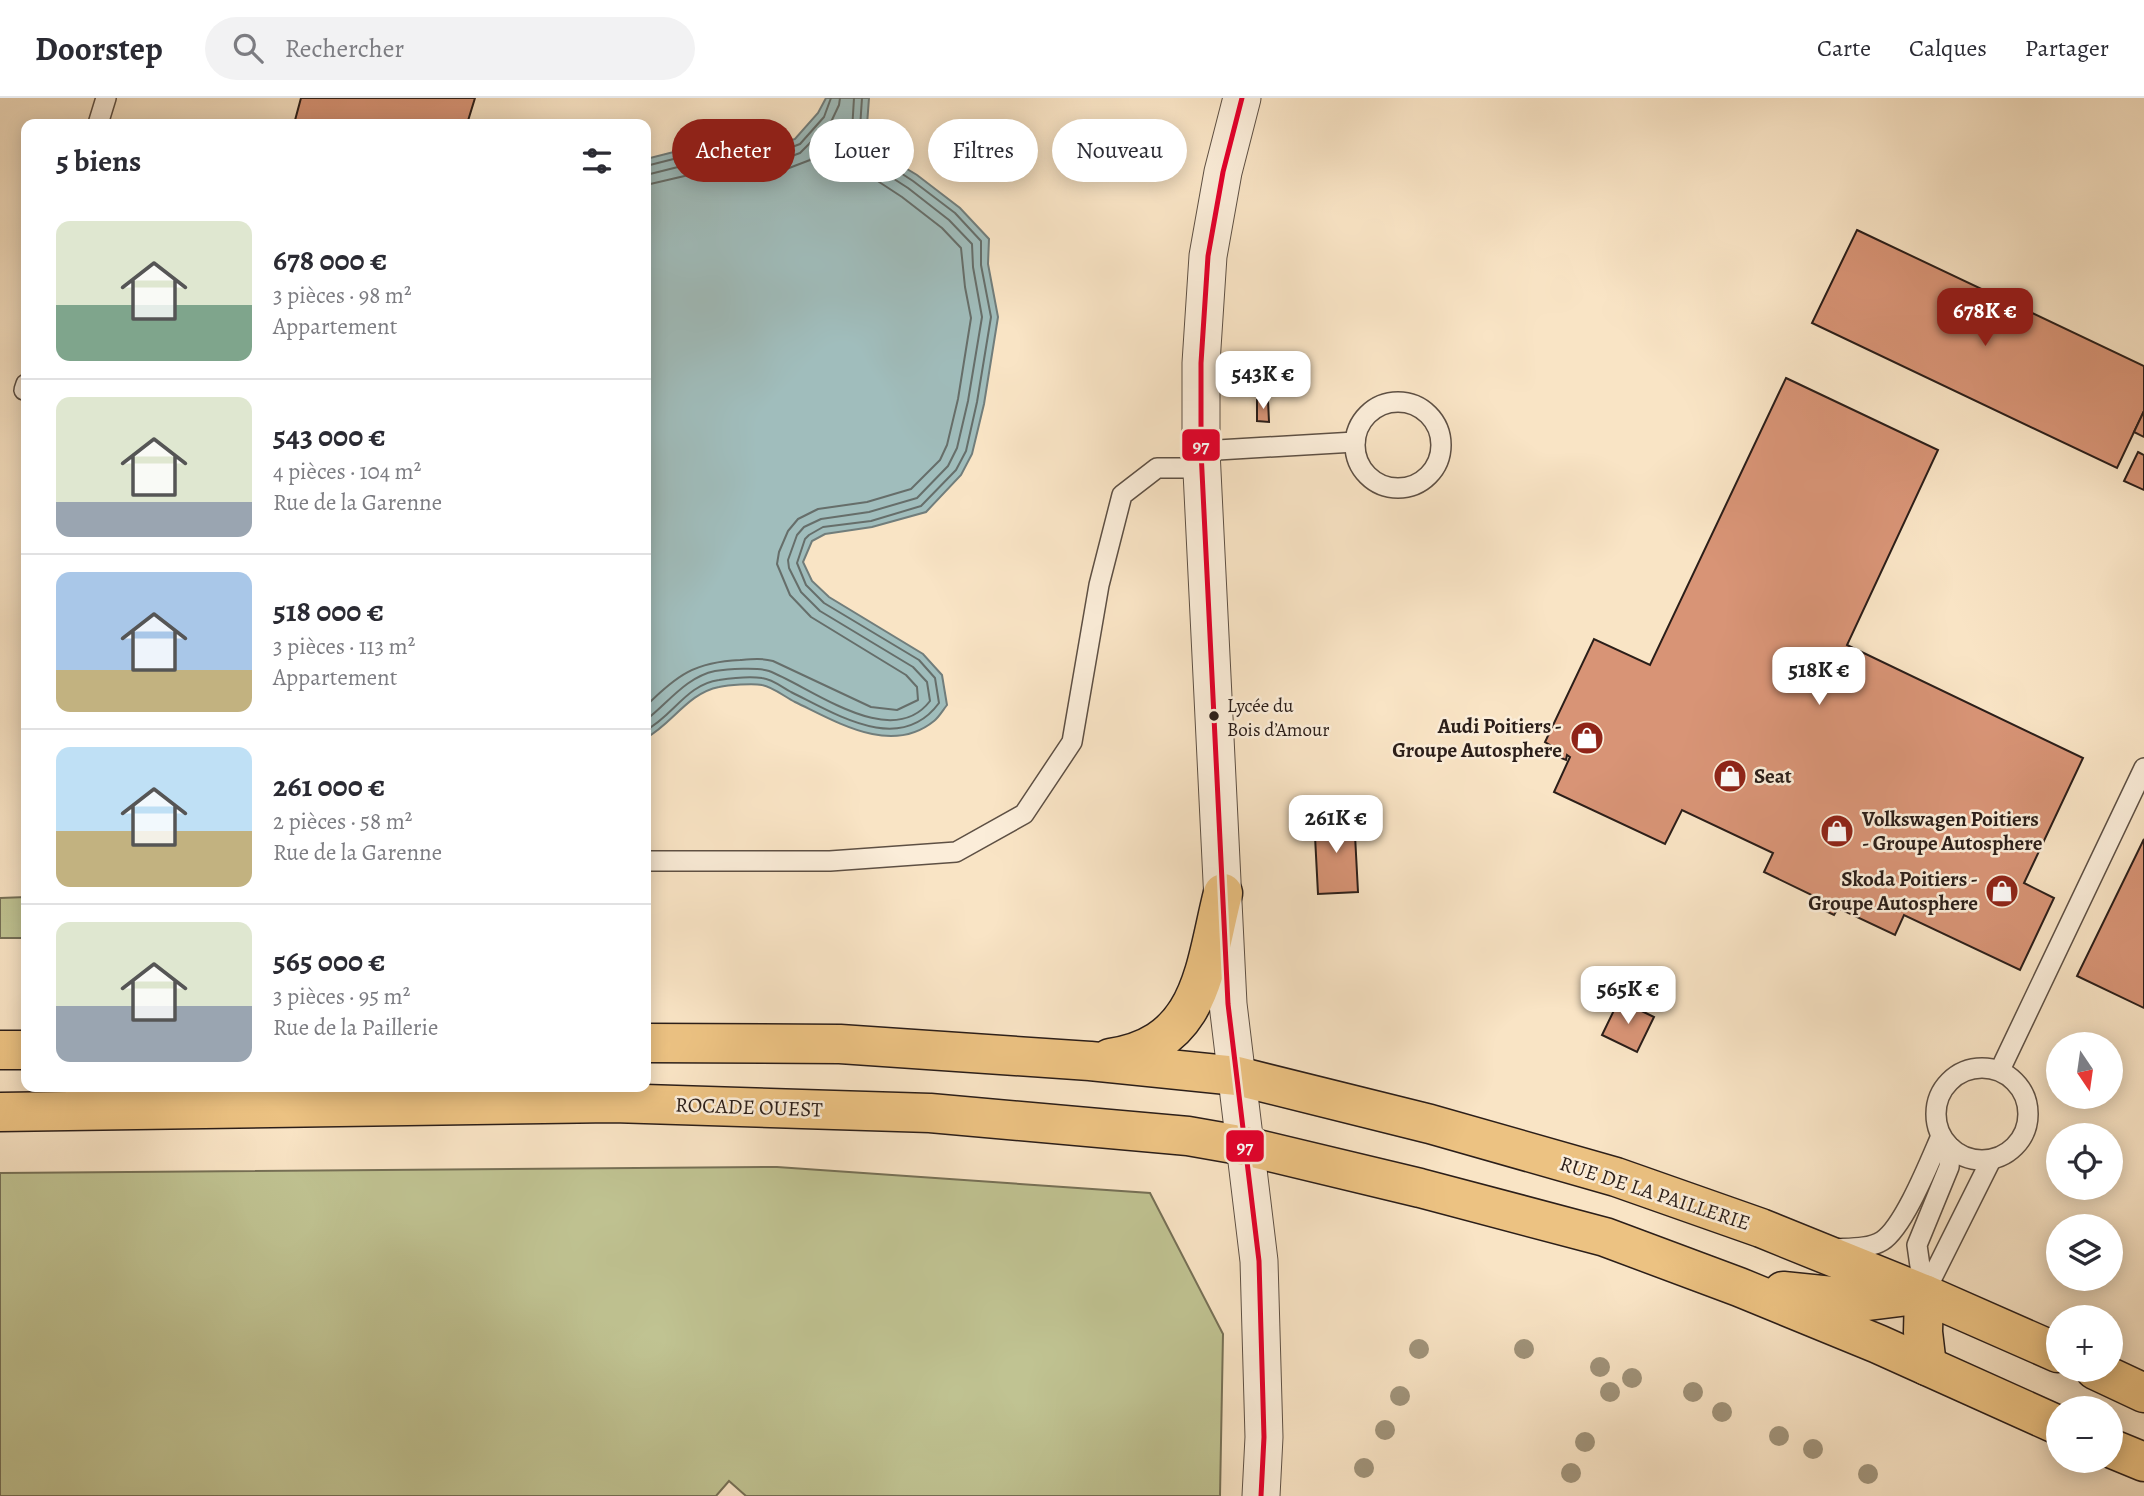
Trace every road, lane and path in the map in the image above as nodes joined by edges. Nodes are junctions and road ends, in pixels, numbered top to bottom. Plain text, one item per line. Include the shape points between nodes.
1 (106, 98) edge
2 (1242, 98) edge
3 (100, 119) edge
4 (1355, 442) junction
5 (1201, 459) junction
6 (2144, 768) edge
7 (651, 861) edge
8 (1223, 893) junction
9 (651, 1043) edge
10 (0, 1050) edge
11 (21, 1050) edge
12 (1090, 1061) junction
13 (2000, 1070) junction
14 (1237, 1076) junction
15 (0, 1112) edge
16 (1946, 1142) junction
17 (1245, 1146) junction
18 (1991, 1160) junction
19 (1816, 1251) junction
20 (1739, 1287) junction
21 (1924, 1294) junction
22 (2046, 1348) edge
23 (1927, 1366) junction
24 (2121, 1382) edge
25 (2144, 1393) edge
26 (2046, 1420) edge
27 (2123, 1453) edge
28 (2144, 1462) edge
29 (1261, 1496) edge

1 - 3 lane
2 - 5 street via 1208,256
4 - 4 lane via 1368,476 1390,488 1403,488 1432,472 1442,440 1438,427 1420,407 1392,402 1366,415
4 - 5 lane
5 - 7 lane via 1157,468 1122,495 1099,585 1072,742 1024,814 957,852 830,860
5 - 8 street
6 - 13 lane
8 - 12 main road via 1197,997 1182,1021 1146,1049
8 - 14 street
9 - 12 main road via 840,1044
10 - 11 main road
12 - 14 main road
13 - 16 lane via 1973,1068 1949,1081 1936,1108 1936,1122
13 - 18 lane via 2023,1091 2029,1121 2016,1146
14 - 17 street
14 - 19 main road, RUE DE LA PAILLERIE via 1616,1177
15 - 17 main road, ROCADE OUEST via 627,1103 930,1113 1188,1136
16 - 18 lane via 1962,1156
16 - 19 lane via 1895,1229 1882,1241
16 - 21 lane via 1949,1167 1917,1245
17 - 20 main road via 1605,1237
17 - 29 street via 1259,1261 1264,1437
18 - 21 lane
19 - 21 main road, RUE DE LA PAILLERIE
20 - 21 main road via 1832,1296 1852,1303
20 - 23 main road
21 - 22 main road, RUE DE LA PAILLERIE
21 - 23 main road
23 - 26 main road
24 - 25 main road
27 - 28 main road

